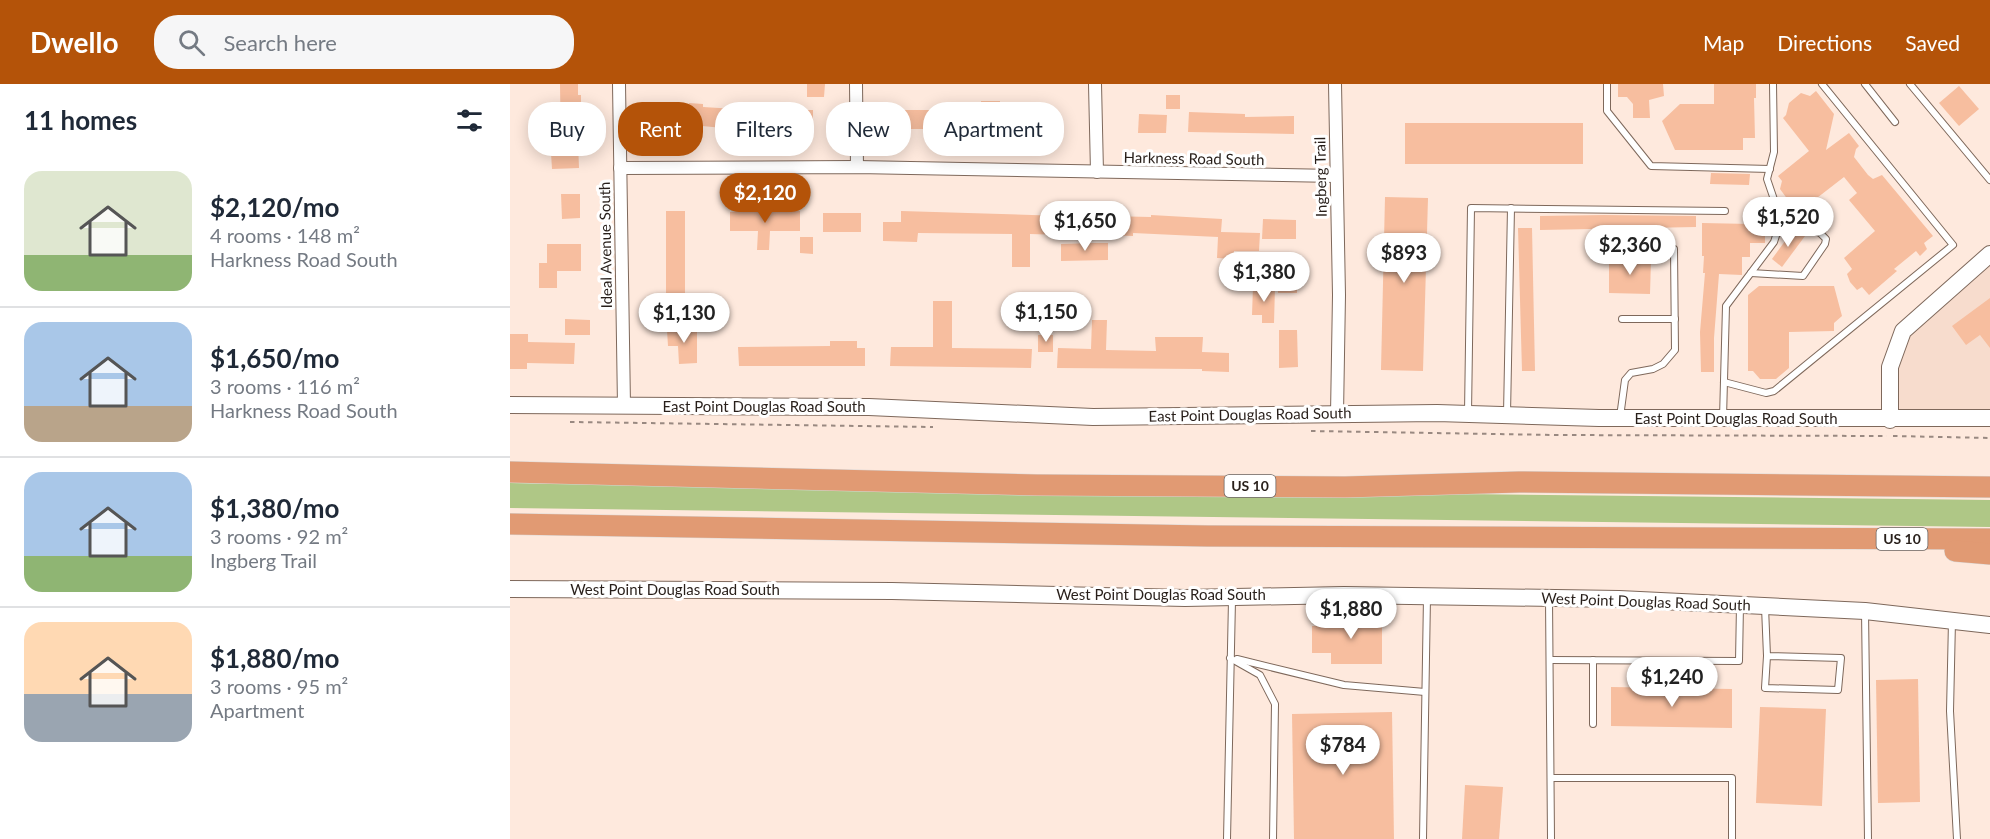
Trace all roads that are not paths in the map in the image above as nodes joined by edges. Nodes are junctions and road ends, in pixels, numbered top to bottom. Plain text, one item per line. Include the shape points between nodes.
1 (619, 84) edge
2 (856, 84) edge
3 (1095, 84) edge
4 (1335, 84) edge
5 (1607, 84) edge
6 (1773, 84) edge
7 (1822, 84) edge
8 (1865, 84) edge
9 (1910, 84) edge
10 (1894, 122) dead end
11 (857, 167) junction
12 (620, 168) junction
13 (1770, 169) junction
14 (1097, 172) junction
15 (1335, 176) junction
16 (1990, 180) edge
17 (1511, 208) junction
18 (1725, 211) dead end
19 (1781, 220) junction
20 (1622, 251) dead end
21 (1990, 254) edge
22 (1751, 273) junction
23 (1622, 319) dead end
24 (1675, 319) junction
25 (1724, 382) junction
26 (510, 405) edge
27 (624, 406) junction
28 (1337, 414) junction
29 (1468, 414) junction
30 (1507, 415) junction
31 (1620, 418) junction
32 (1723, 418) junction
33 (1990, 418) edge
34 (1890, 420) junction
35 (510, 472) edge
36 (1990, 487) edge
37 (510, 524) edge
38 (1814, 538) junction
39 (1990, 539) edge
40 (1990, 554) edge
41 (510, 589) edge
42 (1427, 596) junction
43 (1232, 597) junction
44 (1549, 598) junction
45 (1740, 605) junction
46 (1765, 606) junction
47 (1865, 611) junction
48 (1952, 620) junction
49 (1990, 625) edge
50 (1767, 656) junction
51 (1230, 658) junction
52 (1550, 660) junction
53 (1593, 660) junction
54 (1425, 692) junction
55 (1593, 724) dead end
56 (1551, 778) junction
57 (1227, 839) edge
58 (1273, 839) edge
59 (1423, 839) edge
60 (1551, 839) edge
61 (1732, 839) edge
62 (1868, 839) edge
63 (1957, 839) edge

1 - 12 street, Ideal Avenue South
2 - 11 street
3 - 14 street
4 - 15 street, Ingberg Trail
5 - 13 lane via 1607,111 1651,166
6 - 13 lane via 1774,152
7 - 25 lane via 1953,245 1774,392
8 - 10 lane
9 - 16 lane
11 - 12 street, Harkness Road South
11 - 14 street, Harkness Road South
12 - 27 street, Ideal Avenue South
13 - 19 lane via 1767,179
14 - 15 street, Harkness Road South
15 - 28 street, Ingberg Trail
17 - 18 lane
17 - 29 lane via 1470,208
17 - 30 lane
19 - 22 lane via 1774,242
19 - 22 lane via 1820,233 1826,238 1825,244 1803,276
20 - 24 lane via 1674,249
21 - 34 street via 1903,331 1890,367
22 - 25 lane via 1726,306
23 - 24 lane
24 - 31 lane via 1675,350 1663,364 1631,373 1625,380
25 - 32 lane
26 - 27 street, East Point Douglas Road South
27 - 28 street, East Point Douglas Road South via 869,407 1093,417
28 - 29 street, East Point Douglas Road South
29 - 30 street, East Point Douglas Road South
30 - 31 street, East Point Douglas Road South
31 - 32 street, East Point Douglas Road South
32 - 34 street, East Point Douglas Road South
33 - 34 street, East Point Douglas Road South
35 - 36 highway, US 10 via 1037,485 1345,487 1519,482
37 - 38 highway, US 10 via 1172,536
38 - 39 highway, US 10
38 - 40 highway
41 - 43 street, West Point Douglas Road South
42 - 43 street, West Point Douglas Road South
42 - 44 street, West Point Douglas Road South
42 - 54 lane
43 - 51 lane
44 - 45 street, West Point Douglas Road South
44 - 52 lane
45 - 46 street, West Point Douglas Road South
45 - 53 lane via 1739,661
46 - 47 street, West Point Douglas Road South
46 - 50 lane
47 - 48 street, West Point Douglas Road South
47 - 62 lane
48 - 49 street, West Point Douglas Road South
48 - 63 lane via 1950,711
50 - 50 lane via 1841,658 1838,690 1766,688
51 - 54 lane via 1344,685
51 - 57 lane
51 - 58 lane via 1260,675 1275,704
52 - 53 lane
52 - 56 lane
53 - 55 lane
54 - 59 lane
56 - 60 lane
56 - 61 lane via 1732,778

